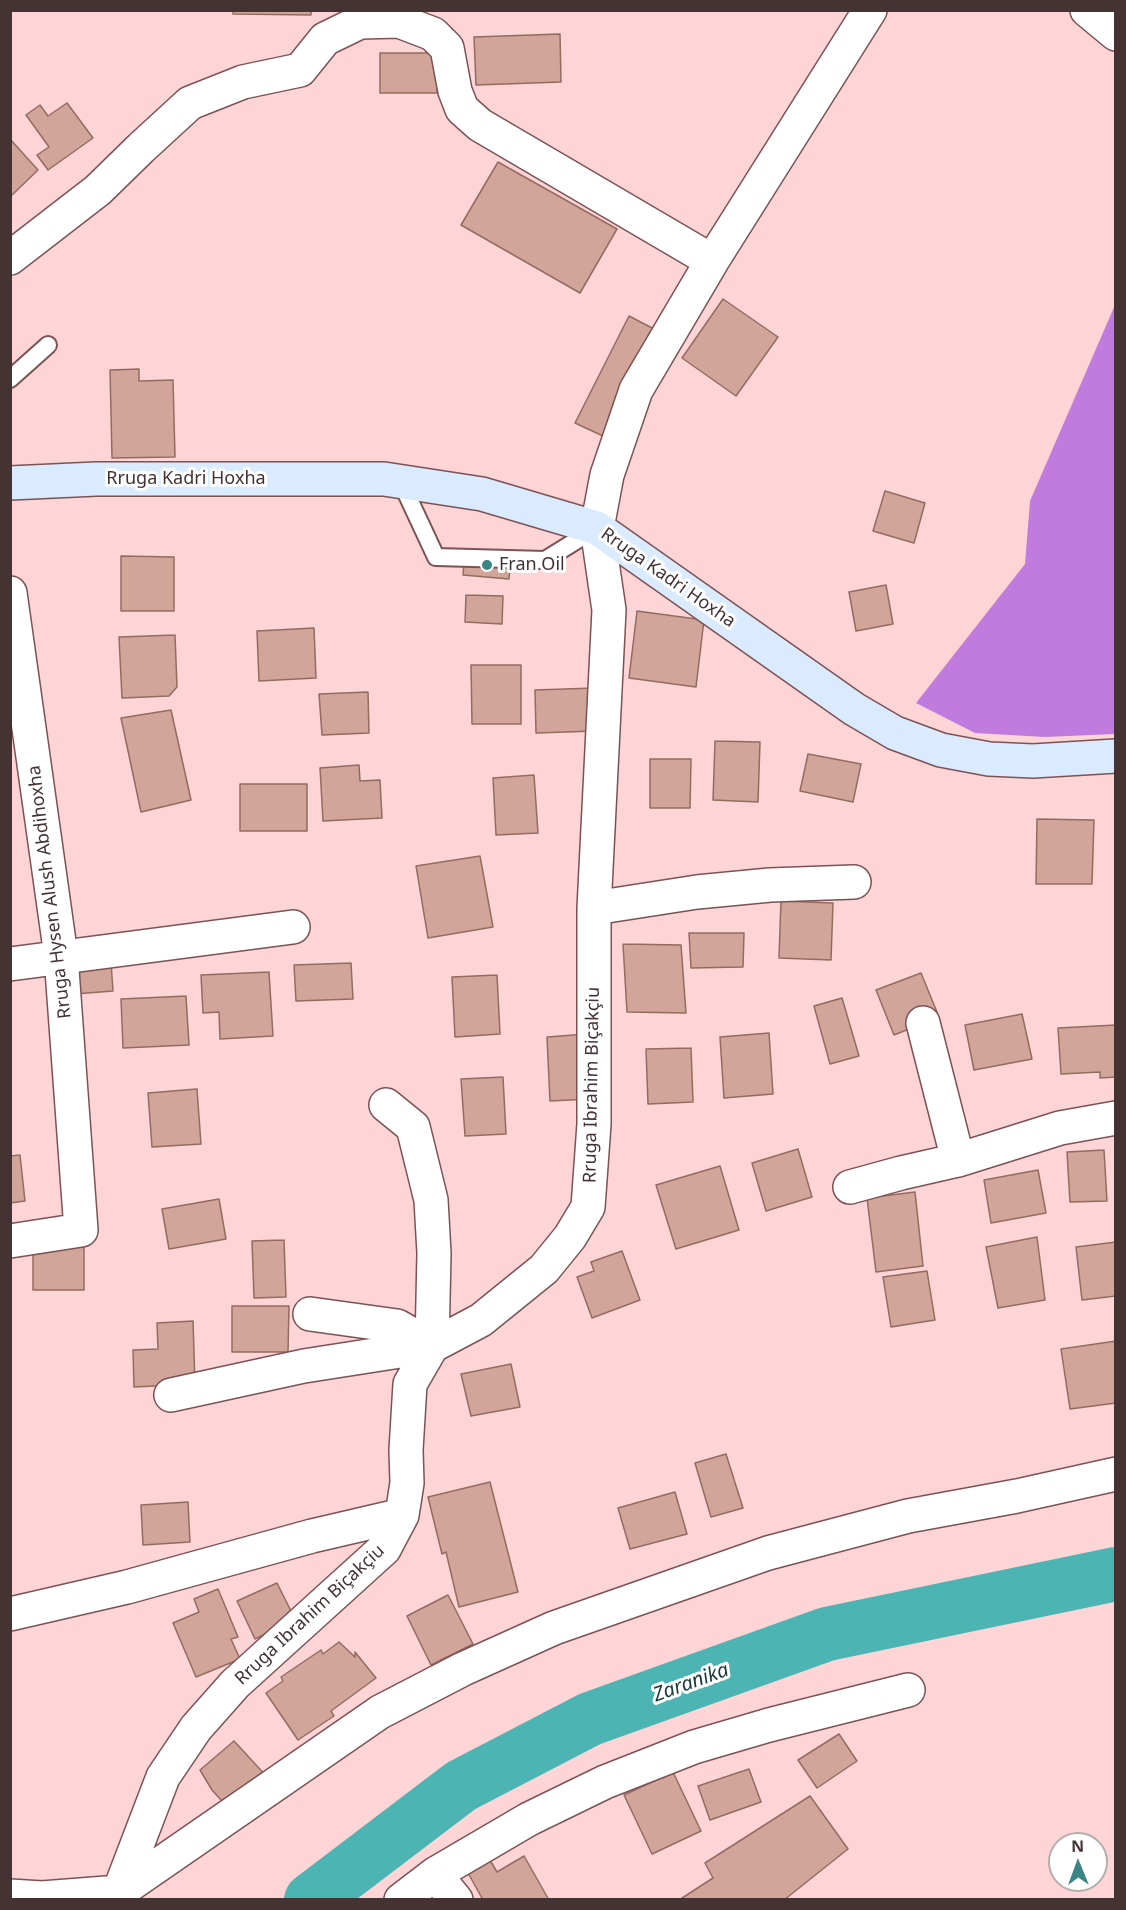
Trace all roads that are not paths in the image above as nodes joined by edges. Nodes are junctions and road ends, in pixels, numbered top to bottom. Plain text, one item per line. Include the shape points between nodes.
1 (870, 10) edge
2 (1087, 10) edge
3 (360, 16) edge
4 (1116, 34) edge
5 (10, 258) edge
6 (712, 261) junction
7 (48, 345) dead end
8 (10, 379) edge
9 (401, 482) junction
10 (10, 483) edge
11 (597, 528) junction
12 (10, 593) edge
13 (1116, 756) edge
14 (854, 882) dead end
15 (594, 908) junction
16 (293, 927) dead end
17 (61, 956) junction
18 (10, 964) edge
19 (923, 1023) dead end
20 (386, 1105) dead end
21 (1116, 1118) edge
22 (958, 1160) junction
23 (850, 1186) dead end
24 (10, 1241) edge
25 (310, 1314) dead end
26 (432, 1346) junction
27 (171, 1395) dead end
28 (1116, 1474) edge
29 (402, 1515) junction
30 (10, 1614) edge
31 (908, 1690) dead end
32 (435, 1874) junction
33 (10, 1896) edge
34 (114, 1896) edge
35 (401, 1899) edge
36 (456, 1899) edge

1 - 6 street
2 - 4 street
3 - 5 street via 326,39 300,70 243,82 190,104 98,190
3 - 6 street via 399,21 433,34 447,48 462,109 480,125
6 - 11 street via 636,390 608,475
7 - 8 lane
9 - 10 main road, Rruga Kadri Hoxha via 96,479
9 - 11 main road, Rruga Kadri Hoxha via 482,494
9 - 11 lane via 436,557 545,560
11 - 13 main road, Rruga Kadri Hoxha via 854,709 895,733 941,750 989,759 1033,761
11 - 15 street, Rruga Ibrahim Biçakçiu via 609,610
12 - 17 street, Rruga Hysen Alush Abdihoxha
14 - 15 street via 697,892
15 - 26 street, Rruga Ibrahim Biçakçiu via 594,1124 588,1207 544,1269 481,1320
16 - 17 street
17 - 18 street
17 - 24 street, Rruga Hysen Alush Abdihoxha via 81,1230
19 - 22 street
20 - 26 street via 413,1127 431,1200
21 - 22 street via 1060,1128
22 - 23 street
25 - 26 street via 397,1326
26 - 27 street via 304,1366
26 - 29 street, Rruga Ibrahim Biçakçiu via 410,1384 407,1483
28 - 34 street via 908,1516 768,1553 554,1628 381,1712
29 - 30 street
29 - 34 street, Rruga Ibrahim Biçakçiu via 384,1548 235,1684 196,1728 163,1777
31 - 32 street via 684,1750 529,1819
32 - 35 street
32 - 36 street
33 - 34 street

